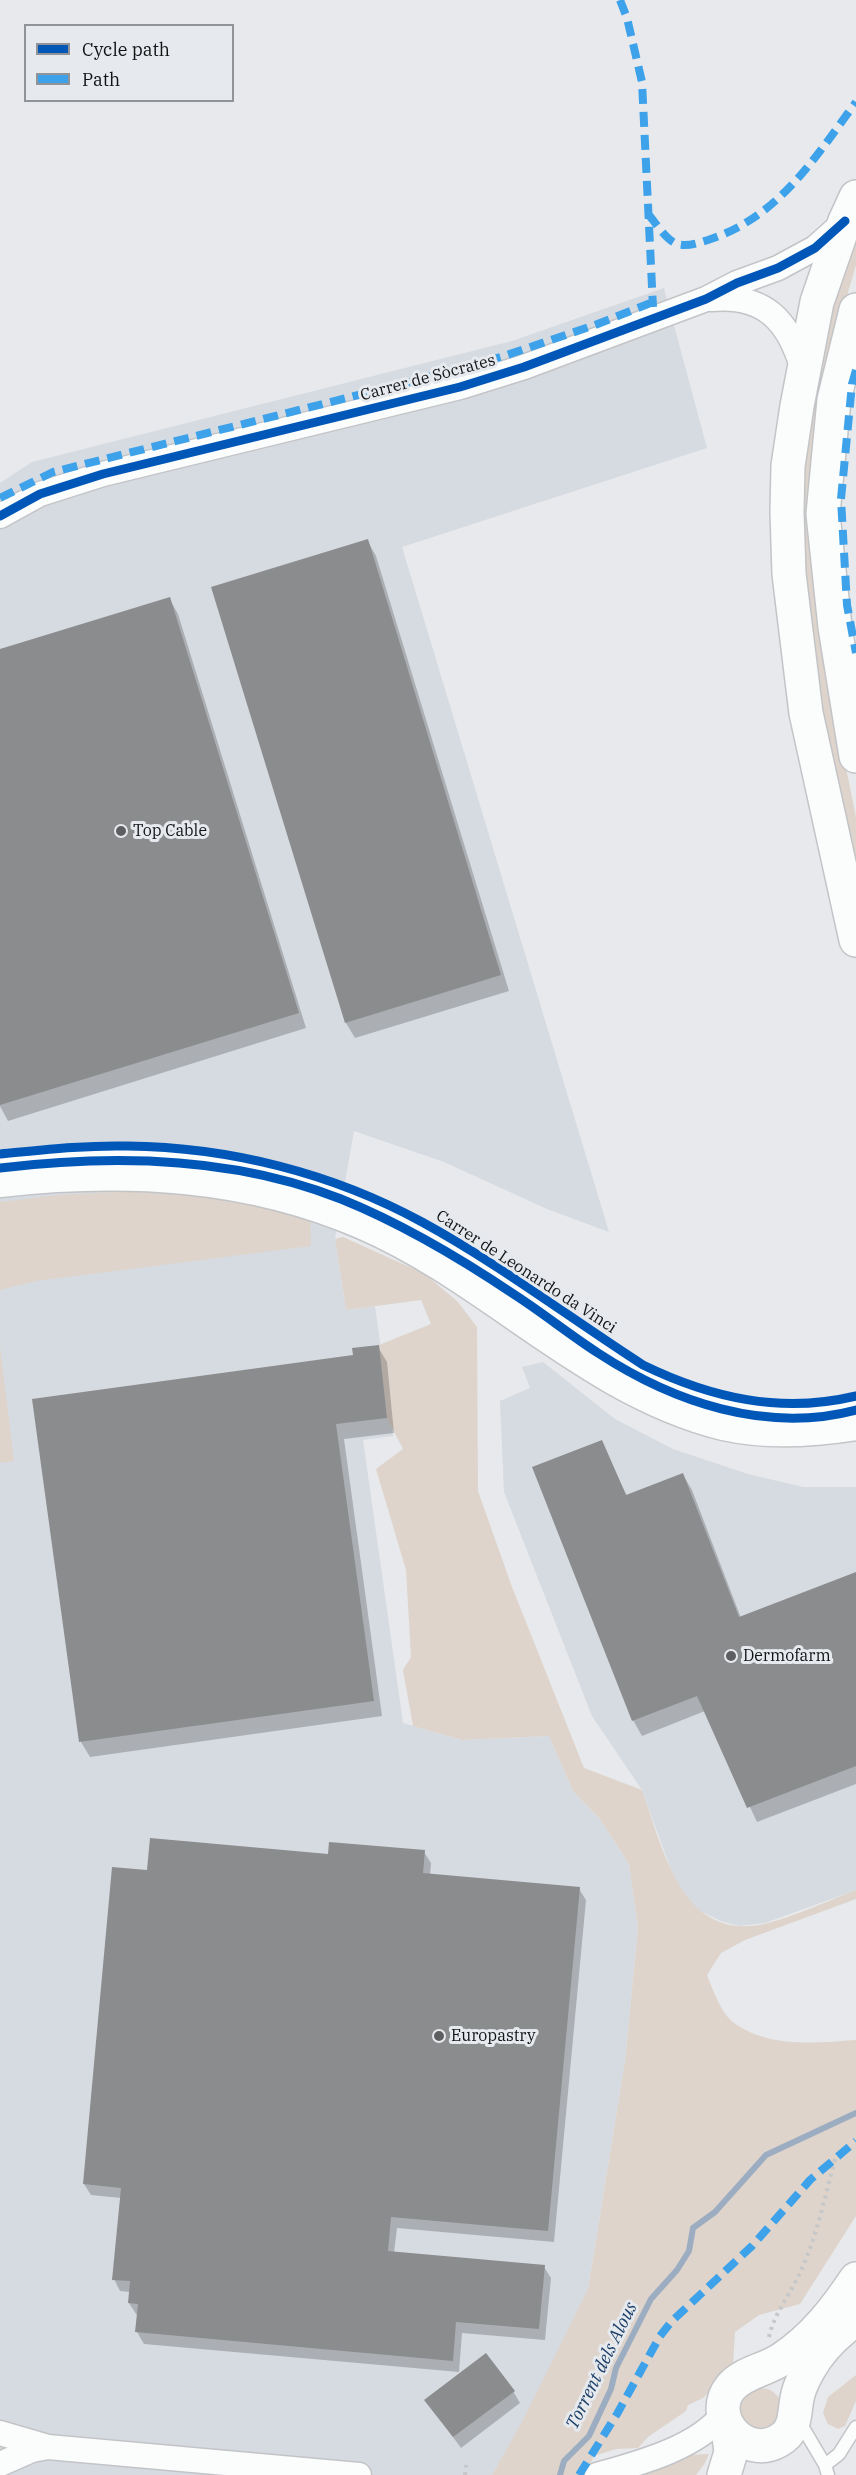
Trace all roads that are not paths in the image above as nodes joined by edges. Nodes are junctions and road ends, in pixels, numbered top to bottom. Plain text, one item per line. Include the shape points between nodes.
1 (850, 209) edge
2 (705, 299) junction
3 (856, 310) edge
4 (804, 373) junction
5 (0, 516) edge
6 (856, 756) edge
7 (856, 940) edge
8 (0, 1168) edge
9 (0, 1185) edge
10 (856, 1410) edge
11 (856, 1428) edge
12 (856, 2279) edge
13 (856, 2319) edge
14 (796, 2415) junction
15 (856, 2427) edge
16 (0, 2433) edge
17 (743, 2434) junction
18 (48, 2447) junction
19 (816, 2453) junction
20 (0, 2464) edge
21 (182, 2468) edge
22 (826, 2470) edge
23 (360, 2475) edge
24 (597, 2475) edge
25 (725, 2475) edge

1 - 2 street, Carrer de Sòcrates via 832,235 798,258
1 - 4 street via 818,302
2 - 4 street, Carrer de Sòcrates via 736,298 763,307 787,330
2 - 5 street, Carrer de Sòcrates via 460,387 103,474 40,494
3 - 6 street via 834,400 823,514 835,627
4 - 7 street via 788,466 789,574 806,713
8 - 10 street, Carrer de Leonardo da Vinci via 150,1160 224,1167 283,1181 339,1198 432,1242 598,1353 680,1397 762,1417 804,1418
9 - 11 street via 72,1178 156,1178 220,1185 304,1204 363,1227 420,1256 593,1371 646,1401 725,1428 761,1433 794,1435
12 - 17 street via 833,2313 814,2332 782,2359 737,2380 729,2390 724,2401
13 - 14 street via 835,2336 810,2367 799,2393
14 - 17 street via 786,2435
14 - 19 lane
15 - 22 lane
16 - 18 street
17 - 19 lane
17 - 24 street via 708,2430 637,2464
17 - 25 street
18 - 20 street
18 - 21 street
19 - 22 lane
21 - 23 street

